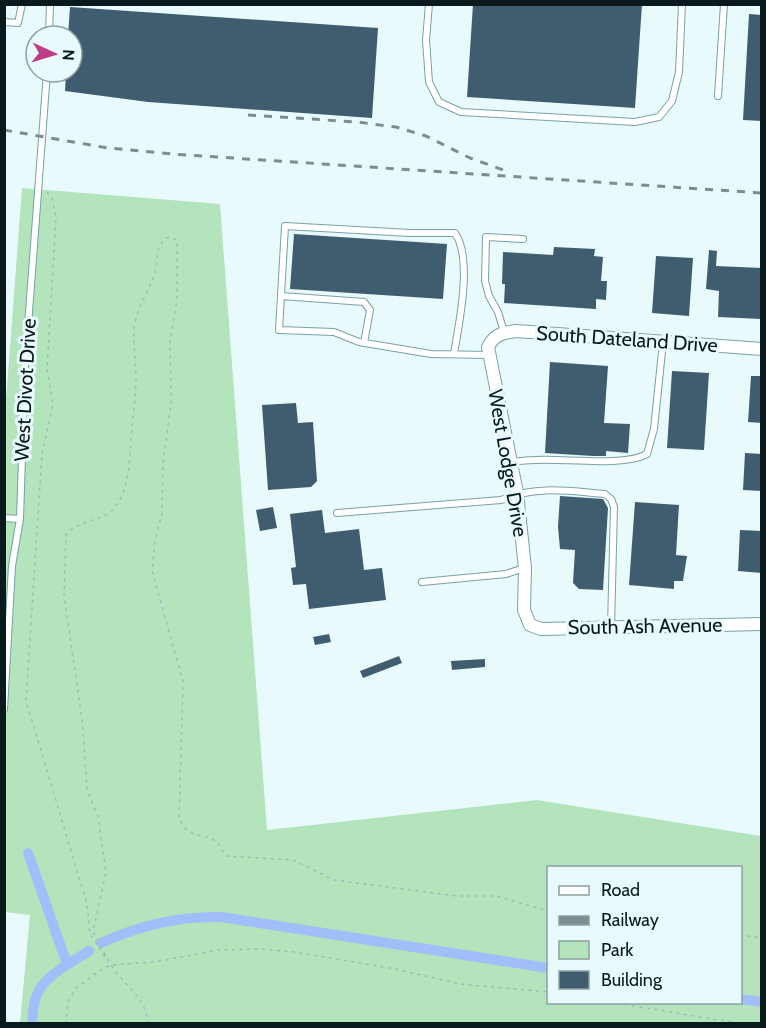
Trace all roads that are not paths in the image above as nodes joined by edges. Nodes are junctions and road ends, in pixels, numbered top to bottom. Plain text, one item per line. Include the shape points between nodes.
1 (22, 4) edge
2 (50, 4) edge
3 (429, 4) edge
4 (682, 4) edge
5 (724, 4) edge
6 (4, 22) edge
7 (49, 24) edge
8 (46, 84) edge
9 (718, 96) dead end
10 (524, 239) dead end
11 (280, 296) junction
12 (498, 335) junction
13 (663, 342) junction
14 (364, 343) junction
15 (762, 348) edge
16 (454, 354) junction
17 (488, 355) junction
18 (511, 462) junction
19 (517, 493) junction
20 (337, 513) dead end
21 (4, 518) edge
22 (20, 519) junction
23 (525, 568) junction
24 (422, 582) dead end
25 (762, 624) edge
26 (530, 625) joint
27 (611, 628) junction
28 (4, 709) edge

1 - 6 lane via 18,23
2 - 7 lane
3 - 4 lane via 429,82 439,102 461,112 635,122 659,117 672,101 679,72
5 - 9 lane
8 - 22 lane, West Divot Drive via 25,365
10 - 12 lane via 486,237 485,281 498,312
11 - 14 lane via 279,330 334,332
11 - 14 lane via 364,302 370,310
11 - 16 lane via 285,226 455,233 462,243 464,281
12 - 13 street, South Dateland Drive via 516,331
12 - 17 street, West Lodge Drive via 488,347
13 - 15 street, South Dateland Drive
13 - 18 lane via 654,429 647,454 619,460
14 - 16 lane via 421,353
16 - 17 lane
17 - 18 street, West Lodge Drive
18 - 19 street, West Lodge Drive
19 - 20 lane via 501,500
19 - 23 street, West Lodge Drive
19 - 27 lane via 541,489 605,494 611,499
21 - 22 lane
22 - 28 lane, West Divot Drive via 12,566
23 - 24 lane via 506,574
23 - 26 street, West Lodge Drive via 524,610
25 - 27 street, South Ash Avenue
26 - 27 street, South Ash Avenue via 541,629

